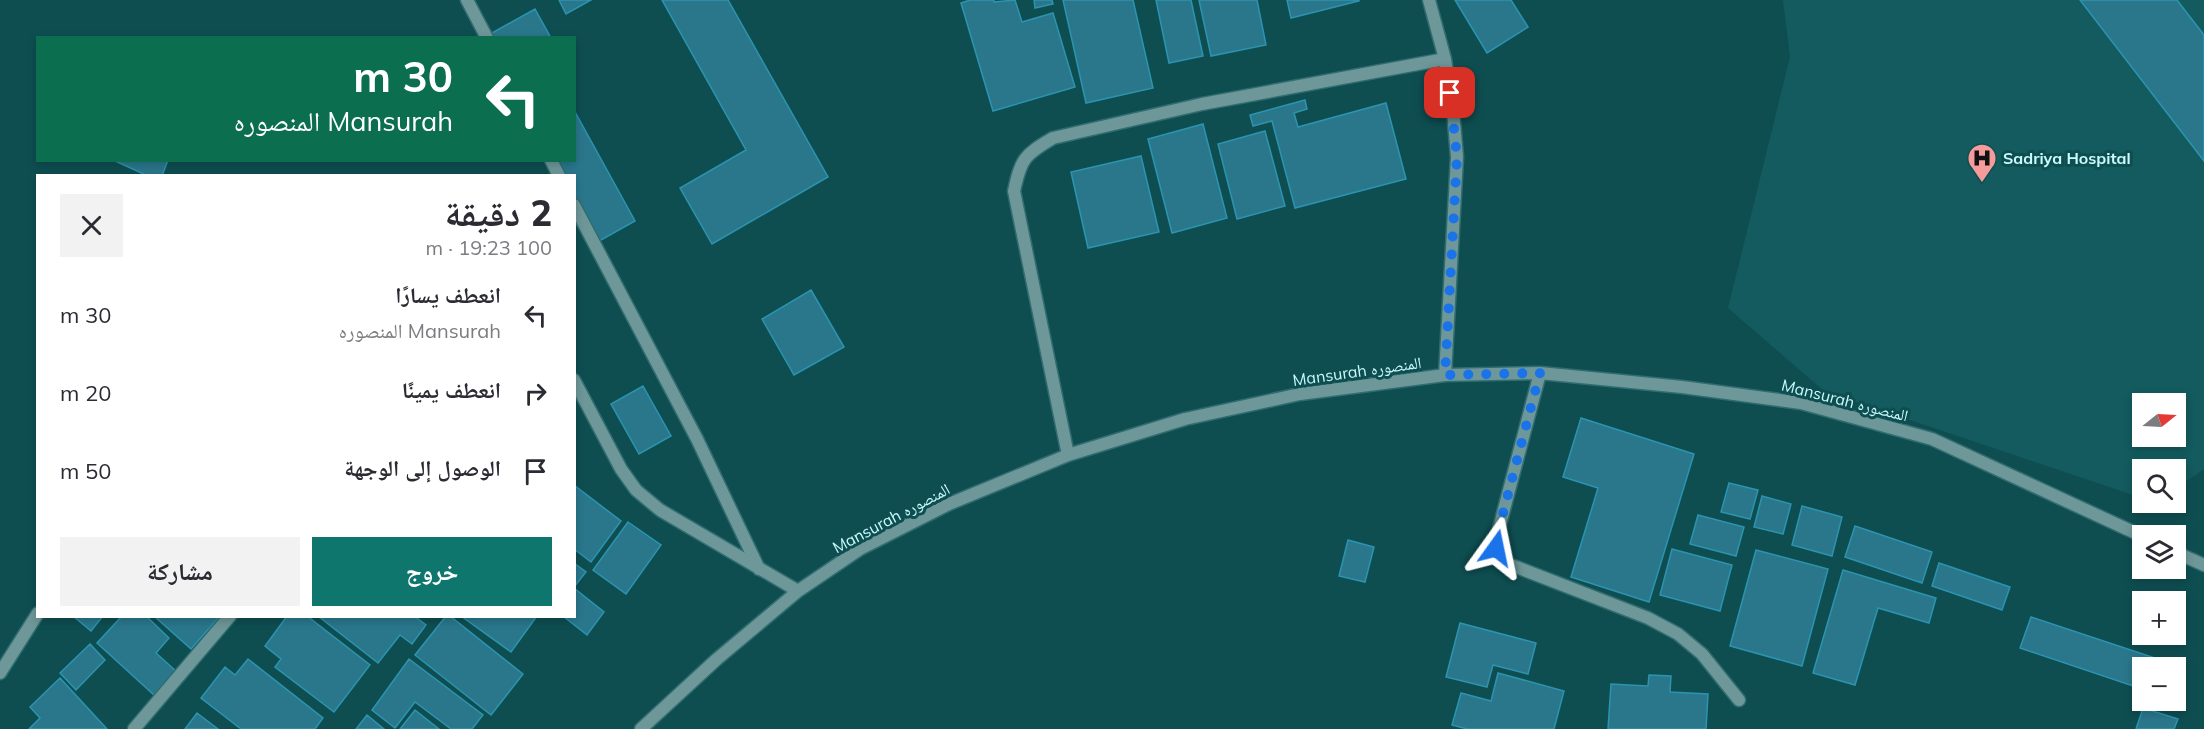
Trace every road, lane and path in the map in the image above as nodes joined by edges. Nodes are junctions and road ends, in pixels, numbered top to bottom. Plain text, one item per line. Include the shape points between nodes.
1 (467, 0) edge
2 (1429, 0) edge
3 (486, 36) edge
4 (1445, 59) junction
5 (576, 209) edge
6 (1540, 373) junction
7 (1445, 375) junction
8 (576, 385) edge
9 (1068, 455) junction
10 (2132, 531) edge
11 (2186, 557) edge
12 (2204, 565) edge
13 (759, 569) junction
14 (798, 591) junction
15 (36, 616) edge
16 (228, 618) edge
17 (0, 673) edge
18 (1739, 700) dead end
19 (134, 729) edge
20 (641, 729) edge

1 - 3 street
2 - 4 street
4 - 7 street via 1457,157
4 - 9 street via 1202,104 1053,138 1032,151 1020,167 1014,191
5 - 13 street via 697,439
6 - 7 street, Mansurah المنصوره
6 - 10 street, Mansurah المنصوره via 1801,403 1932,439
6 - 18 street via 1497,536 1498,557 1506,564 1648,618 1678,634 1702,654
7 - 9 street, Mansurah المنصوره via 1277,399 1185,419
8 - 13 street via 636,490 660,510
9 - 14 street, Mansurah المنصوره via 949,504 860,549
11 - 12 street
13 - 14 street
14 - 20 street, Mansurah المنصوره
15 - 17 street
16 - 19 street

